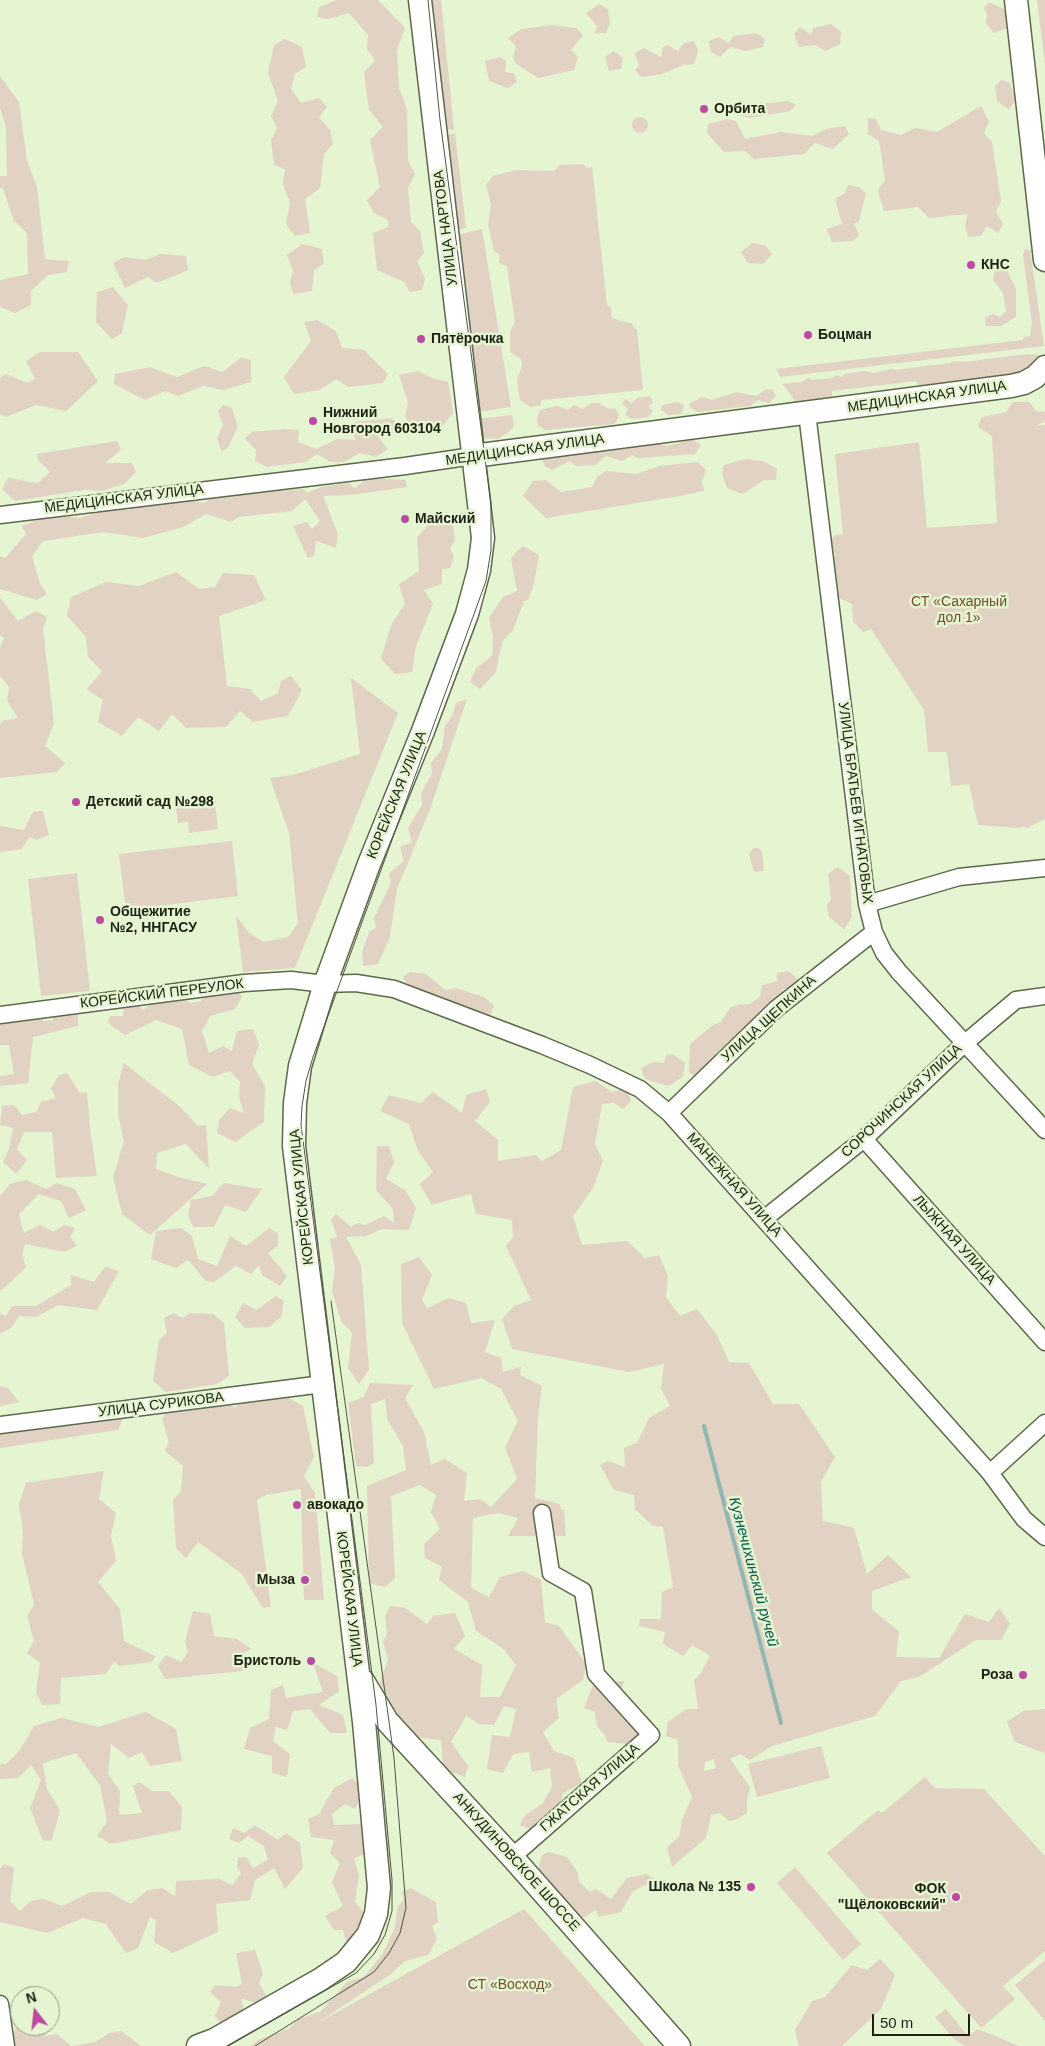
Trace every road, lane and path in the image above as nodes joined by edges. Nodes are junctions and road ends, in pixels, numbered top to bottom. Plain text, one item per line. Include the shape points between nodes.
1 (420, 0) edge
2 (1016, 0) edge
3 (1044, 246) edge
4 (1045, 367) edge
5 (807, 413) junction
6 (473, 456) junction
7 (0, 515) edge
8 (1045, 868) edge
9 (867, 904) junction
10 (874, 932) junction
11 (325, 984) junction
12 (1045, 996) edge
13 (0, 1015) edge
14 (965, 1043) junction
15 (669, 1112) junction
16 (1045, 1130) edge
17 (864, 1139) junction
18 (764, 1219) junction
19 (1045, 1342) edge
20 (323, 1384) junction
21 (1045, 1422) edge
22 (0, 1425) edge
23 (990, 1473) junction
24 (542, 1513) dead end
25 (1045, 1537) edge
26 (358, 1674) junction
27 (404, 1739) junction
28 (366, 1746) junction
29 (512, 1857) junction
30 (0, 2004) edge
31 (6, 2046) edge
32 (198, 2046) edge
33 (678, 2046) edge

1 - 6 street, УЛИЦА НАРТОВА
2 - 3 street
4 - 5 street, МЕДИЦИНСКАЯ УЛИЦА via 1035,377 1011,386
5 - 6 street, МЕДИЦИНСКАЯ УЛИЦА
5 - 9 street, УЛИЦА БРАТЬЕВ ИГНАТОВЫХ
6 - 7 street, МЕДИЦИНСКАЯ УЛИЦА
6 - 11 street, КОРЕЙСКАЯ УЛИЦА via 483,538 479,570 423,732
8 - 9 street via 959,877
9 - 10 street, УЛИЦА БРАТЬЕВ ИГНАТОВЫХ
10 - 14 street, УЛИЦА БРАТЬЕВ ИГНАТОВЫХ via 884,953 899,972
10 - 15 street, УЛИЦА ЩЕПКИНА via 776,1008
11 - 13 street, КОРЕЙСКИЙ ПЕРЕУЛОК via 291,980 244,983
11 - 15 street, МАНЕЖНАЯ УЛИЦА via 356,983 394,989 430,1002 590,1065 640,1089
11 - 20 street, КОРЕЙСКАЯ УЛИЦА via 300,1066 294,1146
12 - 14 street, СОРОЧИНСКАЯ УЛИЦА via 1016,1000
14 - 16 street, УЛИЦА БРАТЬЕВ ИГНАТОВЫХ
14 - 17 street, СОРОЧИНСКАЯ УЛИЦА
15 - 18 street, МАНЕЖНАЯ УЛИЦА
17 - 18 street, СОРОЧИНСКАЯ УЛИЦА
17 - 19 street, ЛЫЖНАЯ УЛИЦА
18 - 23 street, МАНЕЖНАЯ УЛИЦА
20 - 22 street, УЛИЦА СУРИКОВА
20 - 26 street, КОРЕЙСКАЯ УЛИЦА
21 - 23 street
23 - 25 street, МАНЕЖНАЯ УЛИЦА via 1024,1519
24 - 29 street, ГЖАТСКАЯ УЛИЦА via 550,1573 583,1591 596,1674 651,1735
26 - 27 street, АНКУДИНОВСКОЕ ШОССЕ via 381,1713
26 - 28 street, КОРЕЙСКАЯ УЛИЦА
27 - 28 street via 378,1733
27 - 29 street, АНКУДИНОВСКОЕ ШОССЕ
28 - 32 street, КОРЕЙСКАЯ УЛИЦА via 379,1888 376,1914 368,1935 346,1962 321,1979
29 - 33 street, АНКУДИНОВСКОЕ ШОССЕ
30 - 31 street

